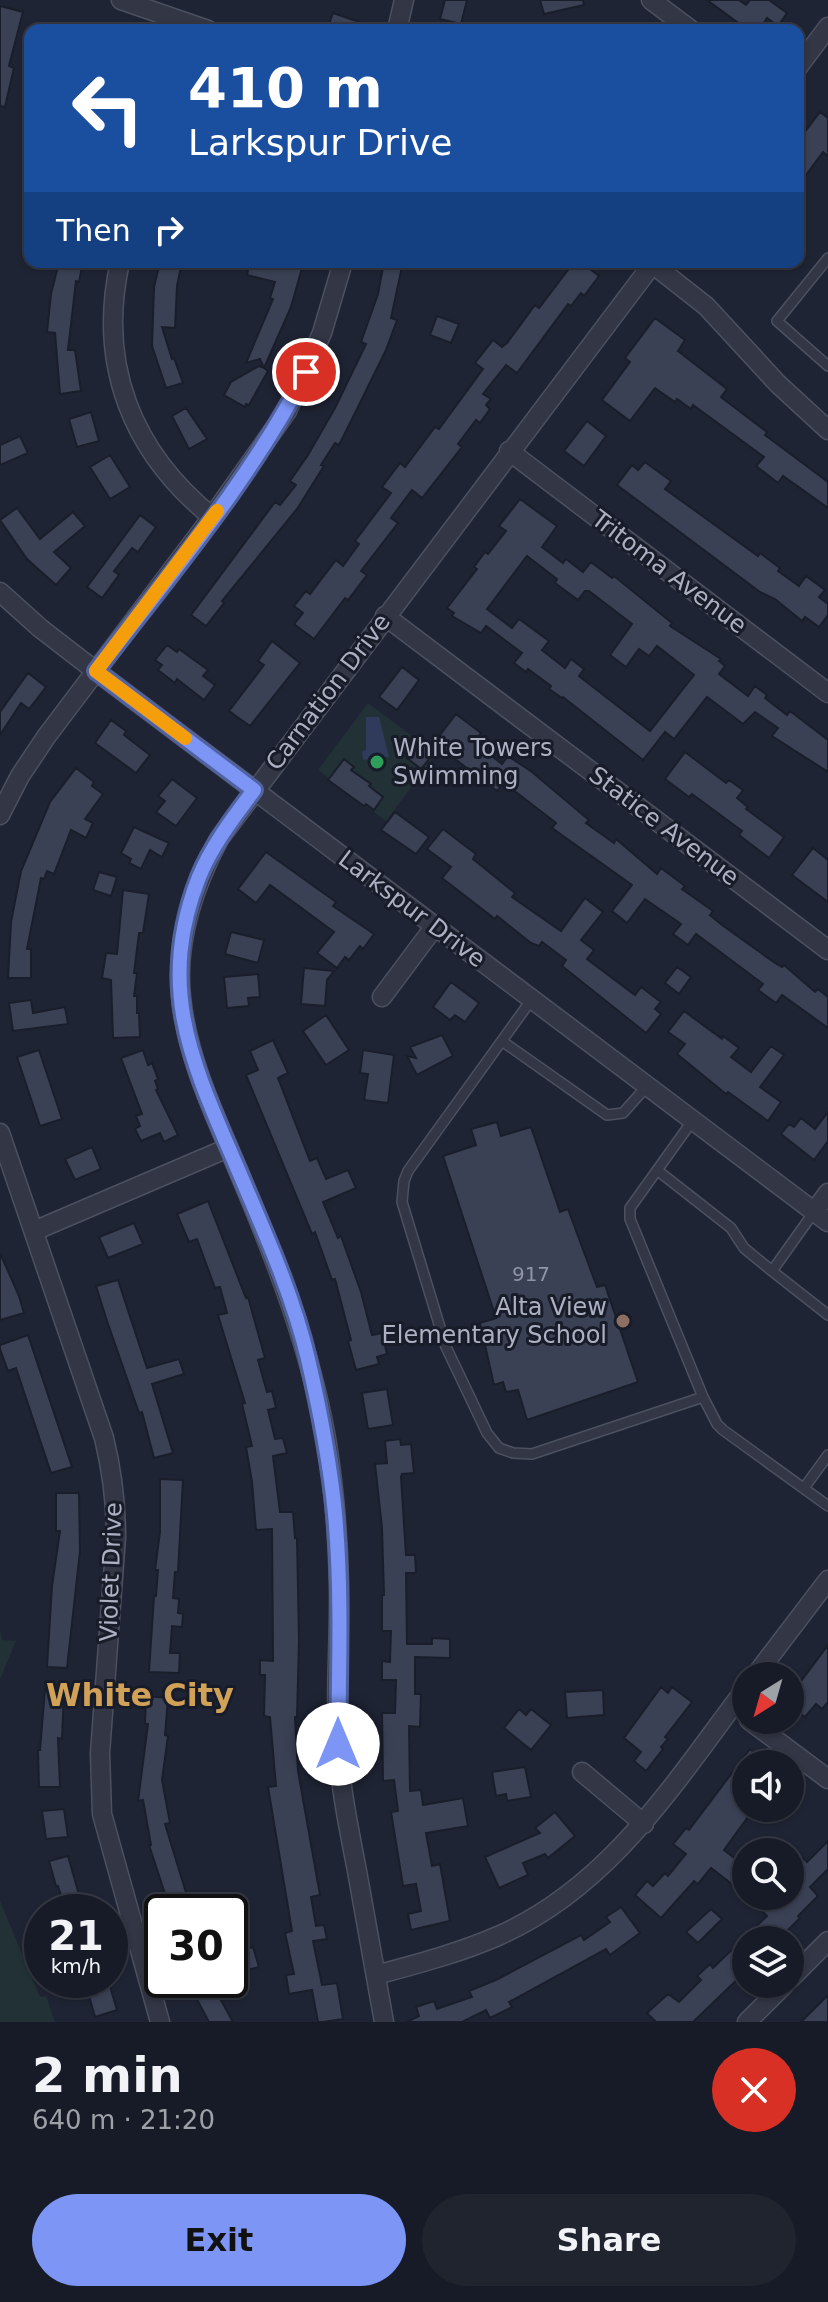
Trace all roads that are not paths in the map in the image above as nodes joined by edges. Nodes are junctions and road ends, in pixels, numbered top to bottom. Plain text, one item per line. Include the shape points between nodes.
1 (121, 0) edge
2 (181, 0) edge
3 (404, 0) edge
4 (651, 0) edge
5 (175, 24) edge
6 (398, 24) edge
7 (683, 24) edge
8 (828, 27) edge
9 (804, 59) edge
10 (828, 259) edge
11 (119, 268) edge
12 (341, 268) edge
13 (649, 268) edge
14 (659, 268) edge
15 (828, 366) edge
16 (828, 430) edge
17 (509, 451) junction
18 (212, 517) junction
19 (0, 592) edge
20 (385, 616) junction
21 (96, 671) junction
22 (828, 693) edge
23 (254, 790) junction
24 (0, 815) edge
25 (435, 926) junction
26 (828, 950) edge
27 (382, 997) dead end
28 (532, 999) junction
29 (502, 1041) junction
30 (647, 1086) junction
31 (693, 1120) junction
32 (0, 1133) edge
33 (228, 1148) junction
34 (657, 1170) junction
35 (828, 1193) edge
36 (821, 1217) edge
37 (34, 1231) junction
38 (772, 1271) junction
39 (828, 1315) edge
40 (703, 1397) junction
41 (828, 1455) edge
42 (804, 1488) junction
43 (828, 1506) edge
44 (828, 1580) edge
45 (766, 1662) edge
46 (732, 1726) edge
47 (768, 1734) edge
48 (582, 1772) dead end
49 (828, 1779) edge
50 (644, 1824) junction
51 (828, 1941) edge
52 (804, 1965) edge
53 (376, 1975) junction
54 (771, 1998) edge
55 (160, 2022) edge
56 (384, 2022) edge
57 (747, 2022) edge

1 - 5 street
2 - 5 street
3 - 6 street
4 - 7 street
8 - 9 street
10 - 15 lane via 777,321
11 - 18 street via 113,329 124,396 151,454
12 - 18 street via 322,333 287,411
13 - 17 street, Carnation Drive
14 - 16 street via 706,306
17 - 20 street, Carnation Drive
17 - 22 street, Tritoma Avenue
18 - 21 street
19 - 21 street, Larkspur Drive
20 - 23 street, Carnation Drive
20 - 26 street, Statice Avenue
21 - 23 street, Larkspur Drive
21 - 24 street via 28,763
23 - 25 street, Larkspur Drive
23 - 33 street, Carnation Drive via 200,875 181,952 185,1035
25 - 27 street
25 - 28 street, Larkspur Drive
28 - 29 lane
28 - 30 street, Larkspur Drive
29 - 30 lane via 607,1115 623,1113
29 - 40 lane via 408,1171 402,1202 446,1347 487,1433 499,1448 532,1454
30 - 31 street, Larkspur Drive
31 - 34 lane
31 - 36 street, Larkspur Drive
32 - 37 street, Violet Drive
33 - 37 street
33 - 53 street, Carnation Drive via 276,1262 307,1355 326,1438 339,1585 338,1744
34 - 38 lane via 731,1228 744,1248
34 - 40 lane via 630,1208 630,1219
35 - 36 street
36 - 38 lane
37 - 55 street, Violet Drive via 112,1471 116,1537 101,1799
38 - 39 lane
40 - 42 lane via 723,1430
41 - 42 lane
42 - 43 lane
44 - 45 street
46 - 50 street
47 - 49 street
48 - 50 street
50 - 53 street via 593,1876 531,1919 456,1952
51 - 52 street
53 - 56 street, Carnation Drive
54 - 57 street

